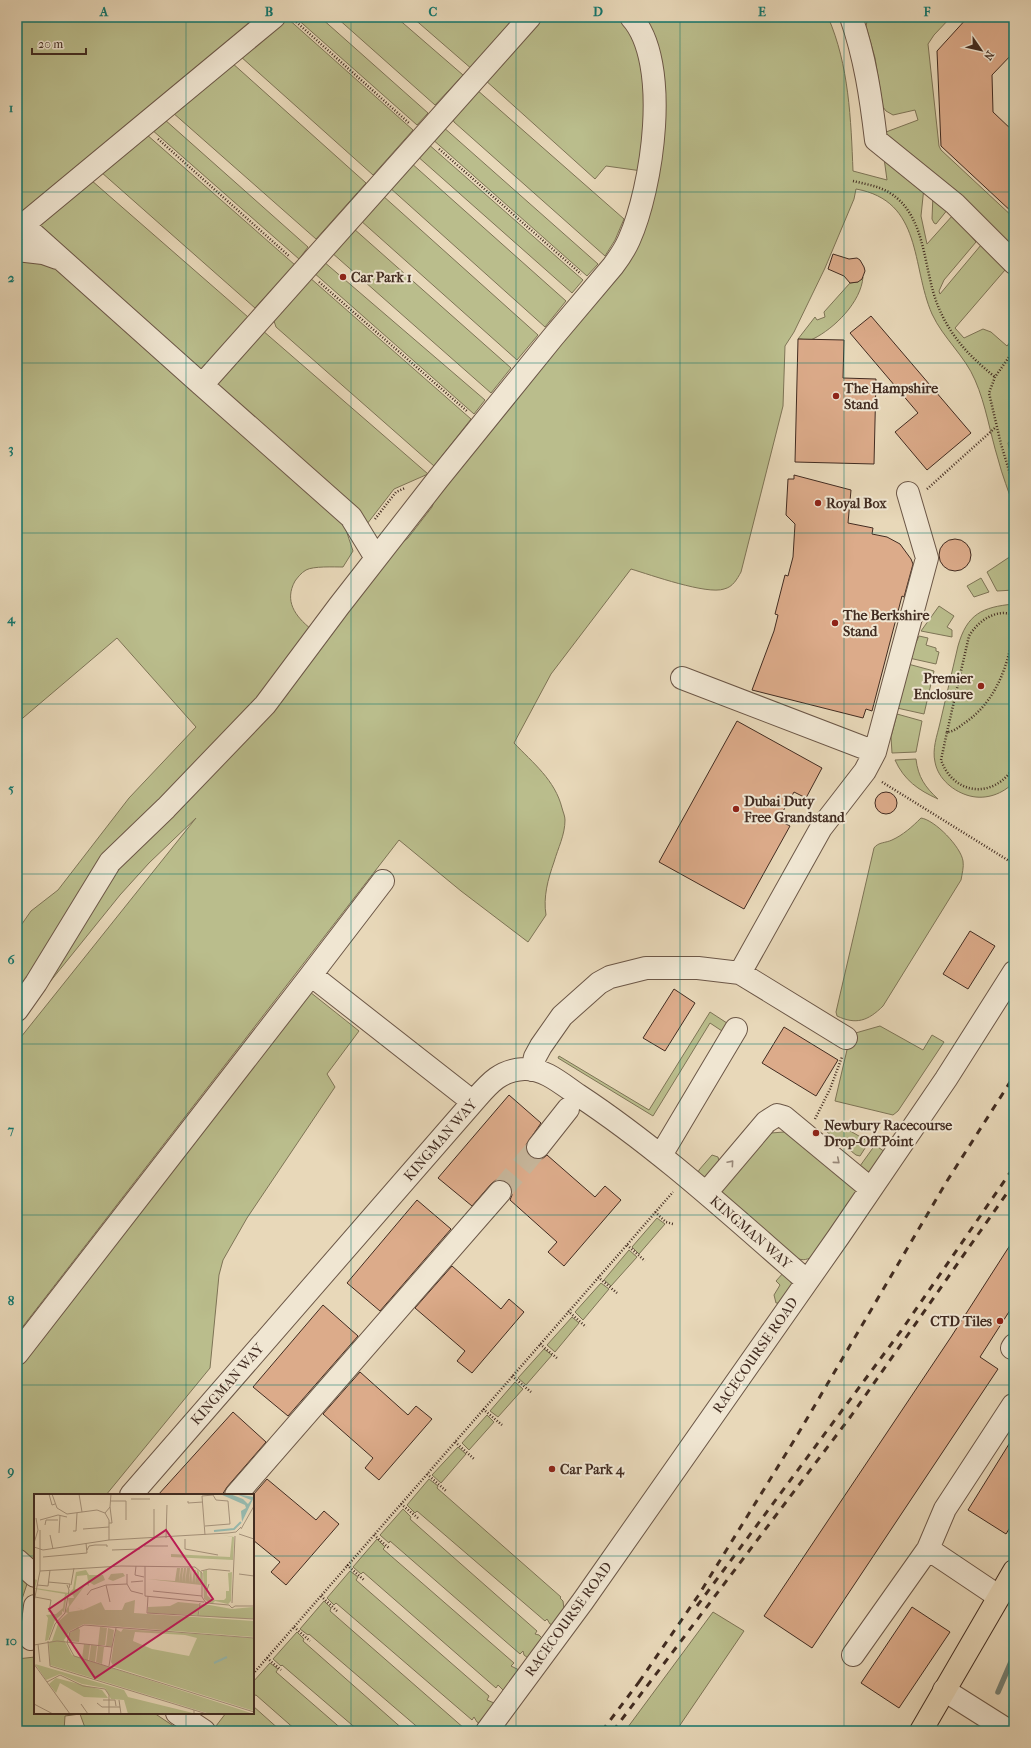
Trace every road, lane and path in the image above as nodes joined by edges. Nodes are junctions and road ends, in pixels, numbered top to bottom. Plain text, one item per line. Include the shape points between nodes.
1 (274, 17) edge
2 (290, 17) edge
3 (530, 17) edge
4 (631, 17) edge
5 (851, 17) edge
6 (424, 136) junction
7 (853, 181) dead end
8 (21, 226) edge
9 (17, 250) edge
10 (62, 260) junction
11 (1014, 263) edge
12 (582, 275) dead end
13 (1014, 350) edge
14 (995, 377) junction
15 (202, 385) junction
16 (996, 427) junction
17 (409, 486) dead end
18 (1014, 487) edge
19 (909, 498) joint
20 (363, 535) junction
21 (376, 558) junction
22 (1014, 614) edge
23 (1014, 630) edge
24 (682, 678) dead end
25 (947, 732) junction
26 (875, 752) junction
27 (1014, 767) edge
28 (865, 771) junction
29 (1014, 864) edge
30 (383, 880) dead end
31 (1014, 972) edge
32 (740, 974) junction
33 (311, 975) junction
34 (17, 1010) edge
35 (736, 1029) dead end
36 (846, 1038) joint
37 (532, 1070) junction
38 (572, 1100) junction
39 (473, 1102) junction
40 (804, 1134) junction
41 (538, 1147) tunnel mouth
42 (661, 1155) junction
43 (686, 1176) junction
44 (871, 1189) junction
45 (500, 1192) tunnel mouth
46 (706, 1193) junction
47 (655, 1212) junction
48 (673, 1224) dead end
49 (627, 1245) junction
50 (645, 1261) dead end
51 (598, 1277) junction
52 (807, 1281) junction
53 (617, 1292) dead end
54 (568, 1312) junction
55 (586, 1326) dead end
56 (540, 1344) junction
57 (17, 1354) edge
58 (558, 1359) dead end
59 (512, 1376) junction
60 (531, 1392) dead end
61 (1013, 1405) dead end
62 (483, 1409) junction
63 (502, 1425) dead end
64 (455, 1442) junction
65 (474, 1459) dead end
66 (427, 1474) junction
67 (446, 1491) dead end
68 (132, 1494) edge
69 (237, 1494) edge
70 (401, 1504) junction
71 (418, 1518) dead end
72 (374, 1535) junction
73 (390, 1548) dead end
74 (928, 1549) junction
75 (17, 1560) edge
76 (347, 1566) junction
77 (1014, 1571) edge
78 (34, 1575) edge
79 (364, 1580) dead end
80 (321, 1596) junction
81 (998, 1596) junction
82 (34, 1611) edge
83 (337, 1611) dead end
84 (294, 1627) junction
85 (28, 1640) edge
86 (310, 1641) dead end
87 (854, 1655) dead end
88 (267, 1658) junction
89 (281, 1670) dead end
90 (254, 1673) edge
91 (944, 1690) junction
92 (178, 1714) edge
93 (204, 1731) edge
94 (487, 1731) edge
95 (921, 1731) edge
96 (1009, 1731) edge

1 - 8 street
2 - 6 path
3 - 6 street
4 - 21 street via 646,43 651,60 655,106 646,188 629,239 613,266
5 - 11 street via 867,74 876,140 955,204
6 - 12 path
6 - 15 street
7 - 14 path via 889,192 910,212 932,288 944,319 958,342
8 - 10 street
9 - 10 street via 43,253
10 - 15 street
13 - 14 path
14 - 16 path via 989,393
15 - 20 street via 351,517
16 - 18 path
16 - 19 path
17 - 20 path via 396,492
19 - 26 street via 927,558
20 - 21 street
21 - 34 street via 265,705 110,862
22 - 25 path via 1004,613 988,617 978,624 969,636
23 - 25 path via 1010,655 996,689 984,706 969,720
24 - 26 street
25 - 27 path via 942,760 952,779 961,785 973,789 989,788 1005,779
26 - 28 street
28 - 29 path
28 - 32 street via 821,828
30 - 33 street
31 - 44 street, RACECOURSE ROAD via 946,1079
32 - 36 street
32 - 37 street via 698,968 646,968 610,976 562,1016 541,1046
33 - 39 street
33 - 57 street
35 - 42 street
36 - 40 path via 841,1062 830,1089
37 - 38 street, KINGMAN WAY via 550,1076
37 - 39 street, KINGMAN WAY via 514,1070 494,1079
38 - 41 street
38 - 42 street, KINGMAN WAY via 636,1134
39 - 68 street, KINGMAN WAY
40 -> 44 street
46 -> 40 street via 773,1116 784,1116
42 - 43 street, KINGMAN WAY
43 - 46 street, KINGMAN WAY
43 - 47 path
44 - 52 street, RACECOURSE ROAD
45 - 69 street
46 - 52 street, KINGMAN WAY
47 - 48 path via 666,1222
47 - 49 path
49 - 50 path
49 - 51 path
51 - 53 path
51 - 54 path
52 - 94 street, RACECOURSE ROAD via 583,1601
54 - 55 path
54 - 56 path
56 - 58 path
56 - 59 path
59 - 60 path
59 - 62 path
61 - 74 street via 945,1509
62 - 63 path
62 - 64 path
64 - 65 path
64 - 66 path
66 - 67 path
66 - 70 path
70 - 71 path
70 - 72 path
72 - 73 path
72 - 76 path
74 - 81 street
74 - 87 street
75 - 78 street
76 - 79 path
76 - 80 path
77 - 81 main road
80 - 83 path
80 - 84 path
81 - 91 main road
82 - 85 street
84 - 86 path
84 - 88 path
88 - 89 path
88 - 90 path
91 - 95 main road
91 - 96 street
92 - 93 street

